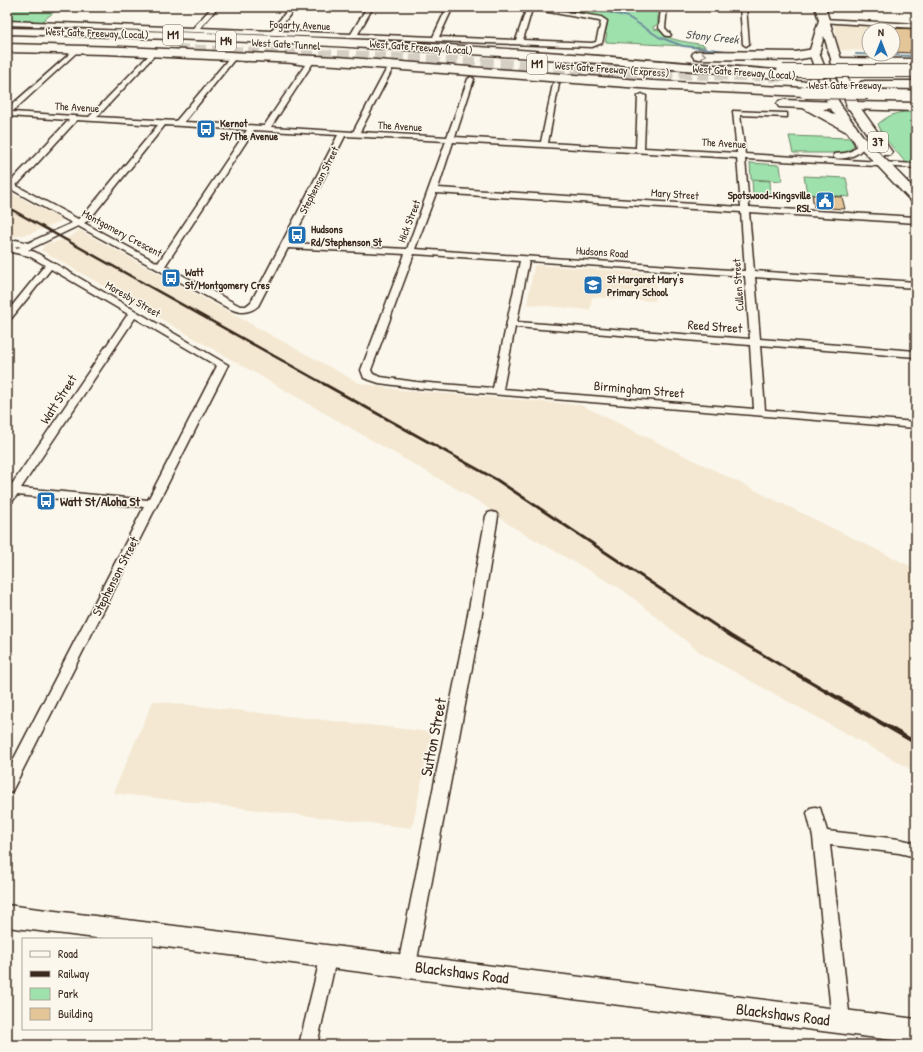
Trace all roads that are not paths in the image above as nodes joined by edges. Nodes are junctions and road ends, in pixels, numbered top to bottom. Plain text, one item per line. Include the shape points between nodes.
1 (207, 7) edge
2 (215, 7) edge
3 (293, 7) edge
4 (370, 7) edge
5 (450, 7) edge
6 (530, 7) edge
7 (664, 7) edge
8 (743, 7) edge
9 (820, 7) edge
10 (823, 21) junction
11 (7, 24) edge
12 (916, 26) edge
13 (7, 30) edge
14 (194, 30) junction
15 (7, 34) edge
16 (272, 34) junction
17 (668, 35) dead end
18 (352, 37) junction
19 (7, 39) edge
20 (435, 40) junction
21 (519, 42) junction
22 (7, 44) edge
23 (746, 44) dead end
24 (415, 47) junction
25 (7, 48) edge
26 (832, 48) junction
27 (108, 51) junction
28 (73, 53) dead end
29 (296, 53) junction
30 (151, 56) dead end
31 (816, 57) junction
32 (564, 61) dead end
33 (614, 61) junction
34 (836, 62) junction
35 (895, 63) junction
36 (916, 63) edge
37 (441, 68) junction
38 (389, 70) dead end
39 (916, 71) edge
40 (833, 78) joint
41 (916, 78) edge
42 (471, 79) dead end
43 (803, 83) junction
44 (556, 84) dead end
45 (868, 85) junction
46 (916, 85) edge
47 (916, 93) edge
48 (642, 96) dead end
49 (802, 105) junction
50 (834, 105) junction
51 (916, 108) edge
52 (857, 111) junction
53 (7, 114) edge
54 (784, 115) dead end
55 (75, 118) junction
56 (91, 119) junction
57 (163, 123) junction
58 (178, 124) junction
59 (252, 128) junction
60 (266, 129) junction
61 (343, 133) junction
62 (854, 133) junction
63 (356, 134) junction
64 (450, 140) junction
65 (544, 144) junction
66 (640, 150) junction
67 (740, 155) junction
68 (792, 158) junction
69 (884, 164) junction
70 (898, 165) junction
71 (916, 166) edge
72 (7, 185) edge
73 (916, 187) edge
74 (433, 190) junction
75 (916, 198) edge
76 (745, 209) junction
77 (916, 220) edge
78 (78, 223) junction
79 (286, 245) junction
80 (17, 247) edge
81 (410, 251) junction
82 (525, 258) junction
83 (50, 265) junction
84 (160, 267) junction
85 (749, 274) junction
86 (916, 285) edge
87 (248, 309) joint
88 (133, 313) junction
89 (7, 318) edge
90 (511, 324) junction
91 (754, 342) junction
92 (916, 354) edge
93 (223, 365) joint
94 (366, 370) joint
95 (497, 392) junction
96 (760, 412) junction
97 (916, 425) edge
98 (9, 494) edge
99 (152, 504) junction
100 (492, 516) dead end
101 (7, 787) edge
102 (815, 813) dead end
103 (821, 837) junction
104 (916, 850) edge
105 (7, 916) edge
106 (329, 955) junction
107 (407, 965) junction
108 (841, 1022) junction
109 (916, 1031) edge
110 (308, 1045) edge

1 - 2 street
2 - 14 street
3 - 16 street
4 - 18 street
5 - 20 street
6 - 21 street
6 - 21 street, Fogarty Avenue via 603,20 599,43 592,45
7 - 17 street via 662,28
8 - 23 street
9 - 10 main road, 37
10 - 12 street
10 - 26 main road, 37
10 - 31 main road, 37
11 - 14 street, Fogarty Avenue
13 - 24 highway, West Gate Freeway (Local) / M1
14 - 16 street, Fogarty Avenue
15 - 32 highway, West Gate Tunnel / M4 via 323,45
16 - 18 street, Fogarty Avenue
18 - 20 street, Fogarty Avenue
19 - 43 highway, West Gate Freeway (Express) / M1 via 264,47
20 - 21 street, Fogarty Avenue
22 - 29 highway, M1
24 -> 31 highway via 582,54
24 - 33 highway, West Gate Freeway (Local) / M1
25 - 27 highway, West Gate Freeway (Local) / M1
26 - 34 main road, 37
26 - 35 highway via 840,55 851,58
27 - 29 highway, West Gate Freeway (Local) / M1
27 - 37 highway, M1 via 271,57
28 - 53 street
29 - 43 highway, West Gate Freeway / M1 via 691,80
30 - 56 street
31 - 34 main road
31 - 50 main road, 37
33 - 39 highway, bridge via 783,71
33 - 43 highway, West Gate Freeway (Local) / M1
34 - 35 highway
34 - 52 main road, 37
35 - 36 highway
37 - 43 highway, M1 via 653,85
37 - 49 highway via 630,86 745,102
38 - 63 street
40 - 43 highway, West Gate Freeway (Express) / M1
40 - 45 highway, West Gate Freeway / M1
41 - 45 highway, West Gate Freeway / M1
42 - 64 street, Hick Street
43 - 45 highway, M1, bridge
44 - 65 street
45 - 46 highway, West Gate Freeway / M1
45 - 47 highway, M1
48 - 66 street
49 - 50 highway
49 - 62 highway via 814,109
50 - 52 main road
50 - 62 main road, 37
51 - 52 highway via 865,114
52 - 70 main road, 37
53 - 55 street, The Avenue
54 - 67 street, Cullen Street via 736,113
55 - 56 street, The Avenue
55 - 72 street via 16,181
56 - 57 street, The Avenue
57 - 58 street, The Avenue
57 - 78 street via 92,213
58 - 59 street, The Avenue
58 - 60 street via 232,58 310,64
59 - 60 street, The Avenue
59 - 84 street
60 - 61 street, The Avenue
61 - 63 street, The Avenue
61 - 79 street, Stephenson Street
62 - 68 street, The Avenue via 860,147 849,155
62 - 69 main road, 37
63 - 64 street, The Avenue
64 - 65 street, The Avenue
64 - 74 street, Hick Street
65 - 66 street, The Avenue
66 - 67 street, The Avenue
67 - 68 street, The Avenue
67 - 76 street, Cullen Street
68 - 69 street, The Avenue
69 - 70 street, The Avenue
69 - 75 main road, 37
70 - 71 street, The Avenue
70 - 73 main road, 37
72 - 78 street, Montgomery Crescent
74 - 76 street, Mary Street
74 - 81 street, Hick Street
76 - 77 street, Mary Street
76 - 85 street, Cullen Street
78 - 80 street
78 - 84 street, Montgomery Crescent
79 - 81 street, Hudsons Road
79 - 87 street, Stephenson Street via 255,304
80 - 83 street, Moresby Street
81 - 82 street, Hudsons Road
81 - 94 street, Hick Street
82 - 85 street, Hudsons Road
82 - 90 street
83 - 88 street, Moresby Street
83 - 89 street
84 - 87 street, Montgomery Crescent via 237,308
85 - 86 street, Hudsons Road
85 - 91 street, Cullen Street
88 - 93 street, Moresby Street
88 - 98 street, Watt Street
90 - 91 street, Reed Street
90 - 95 street
91 - 92 street, Reed Street
91 - 96 street, Cullen Street
93 - 99 street, Stephenson Street
94 - 95 street, Birmingham Street via 368,376 395,383
95 - 96 street, Birmingham Street
96 - 97 street, Birmingham Street
98 - 99 street
99 - 101 street, Stephenson Street
100 - 107 street, Sutton Street
102 - 103 street
103 - 104 street
103 - 108 street
105 - 106 main road, Blackshaws Road
106 - 107 main road, Blackshaws Road
106 - 110 street
107 - 108 main road, Blackshaws Road
108 - 109 main road, Blackshaws Road

